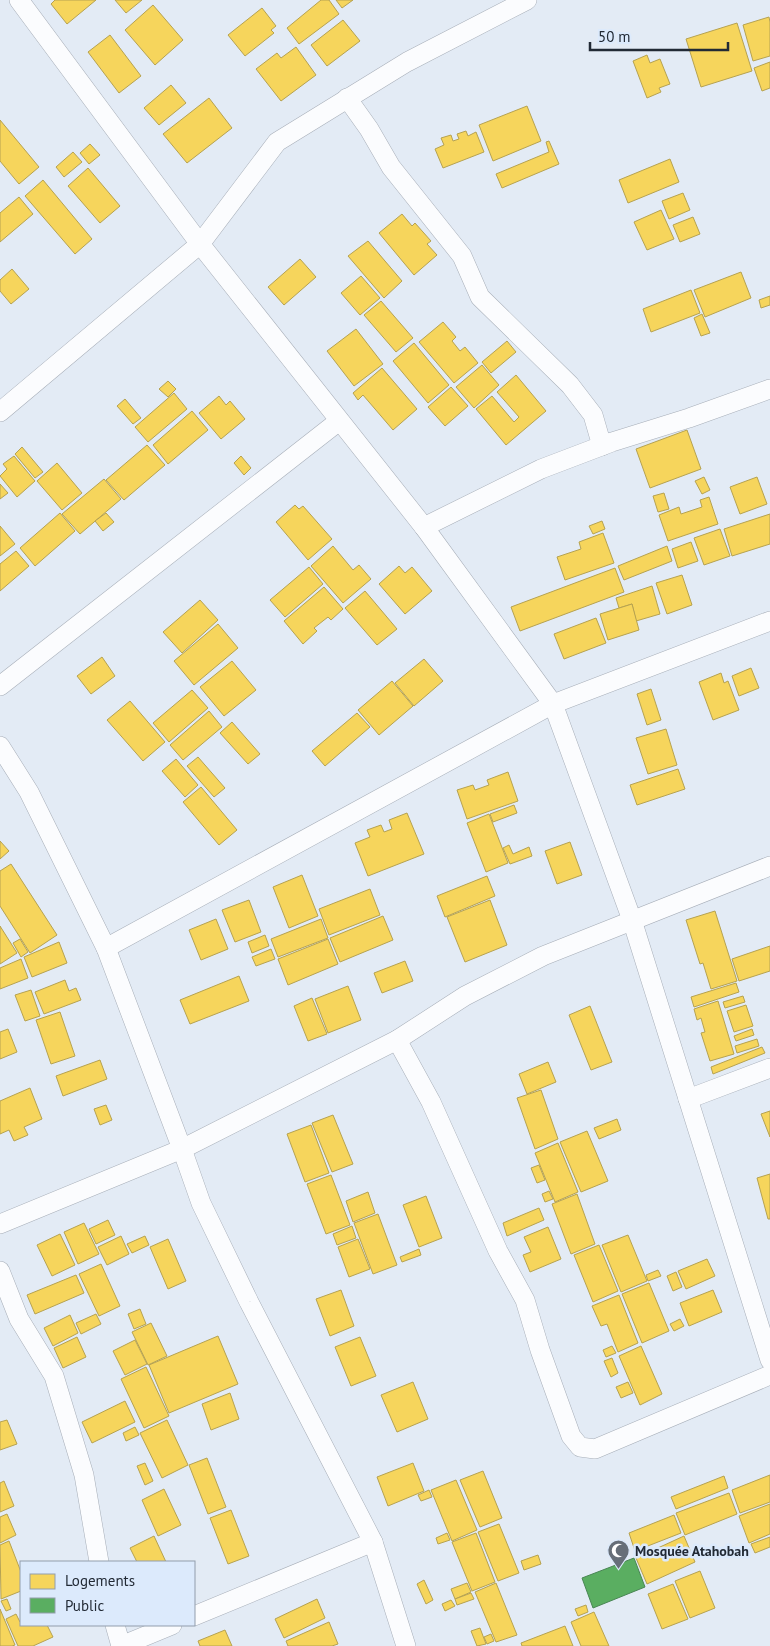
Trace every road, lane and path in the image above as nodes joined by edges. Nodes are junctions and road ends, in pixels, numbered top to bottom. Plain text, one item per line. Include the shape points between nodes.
1 (19, 0) edge
2 (527, 0) edge
3 (347, 98) junction
4 (200, 244) junction
5 (770, 389) edge
6 (0, 412) edge
7 (339, 421) junction
8 (602, 446) junction
9 (424, 527) junction
10 (770, 621) edge
11 (0, 686) edge
12 (553, 704) junction
13 (0, 746) edge
14 (770, 866) edge
15 (632, 920) junction
16 (106, 948) junction
17 (397, 1040) junction
18 (770, 1068) edge
19 (688, 1099) junction
20 (182, 1149) junction
21 (0, 1224) edge
22 (0, 1271) edge
23 (770, 1360) edge
24 (770, 1375) edge
25 (373, 1542) junction
26 (98, 1561) edge
27 (195, 1616) edge
28 (115, 1626) edge
29 (170, 1626) edge
30 (121, 1646) edge
31 (406, 1646) edge

1 - 4 street
2 - 3 street via 407,62
3 - 4 street via 278,142
3 - 8 street via 391,167 462,256 480,297 570,385 593,415
4 - 6 street
4 - 7 street
5 - 8 street
7 - 9 street
7 - 11 street
8 - 9 street via 541,470
9 - 12 street
10 - 12 street
12 - 15 street
12 - 16 street
13 - 16 street via 29,792
14 - 15 street
15 - 17 street via 543,956 465,996
15 - 19 street
16 - 20 street
17 - 20 street
17 - 24 street via 431,1102 498,1251 525,1300 571,1436 580,1447 595,1449
18 - 19 street
19 - 23 street
20 - 21 street
20 - 25 street via 200,1203
22 - 26 street via 19,1318 54,1376 84,1475
25 - 27 street
25 - 31 street
28 - 30 street
29 - 30 street

